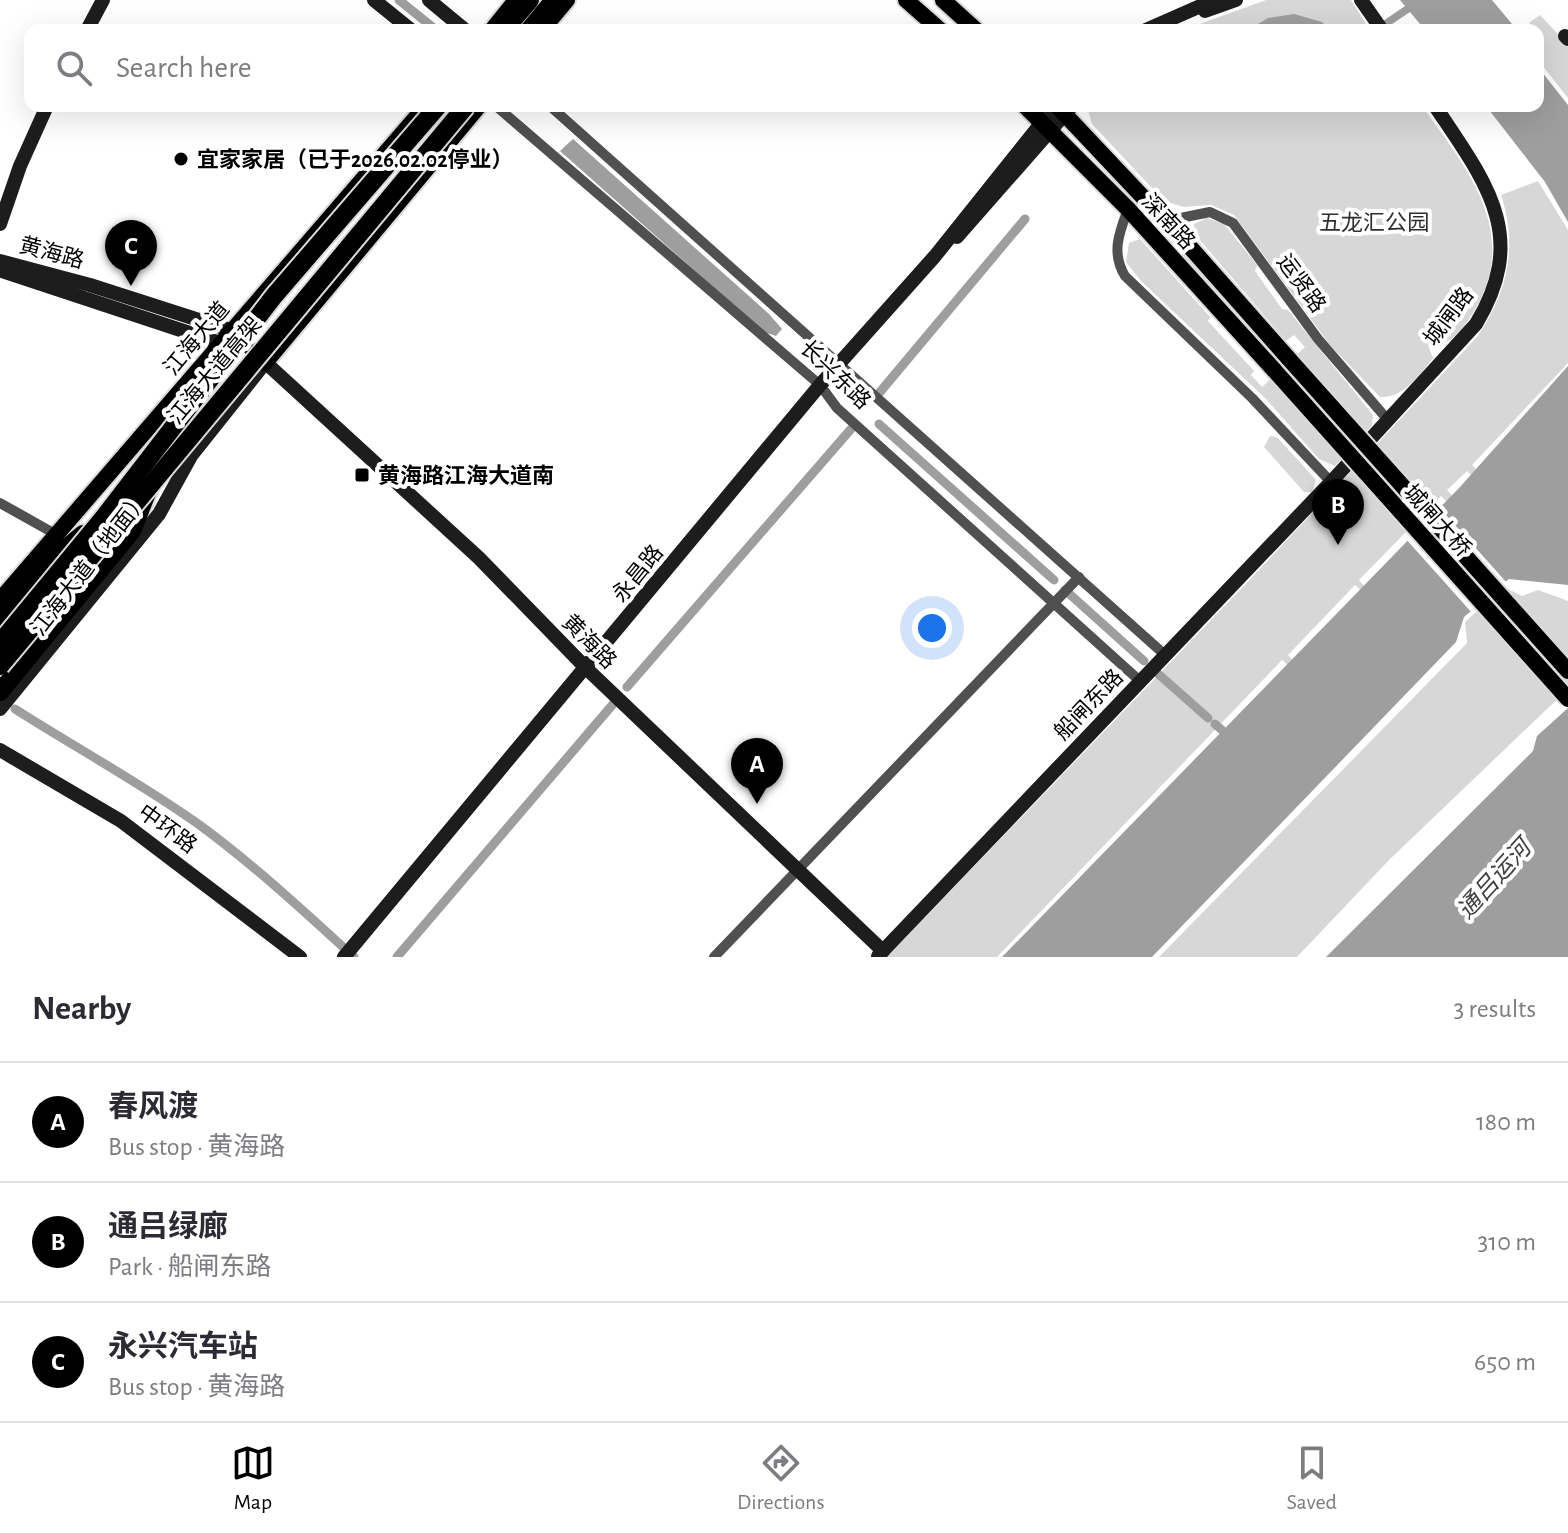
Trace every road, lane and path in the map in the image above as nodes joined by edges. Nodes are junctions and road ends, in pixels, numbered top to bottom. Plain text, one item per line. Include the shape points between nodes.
1 (103, 0) edge
2 (374, 0) edge
3 (429, 0) edge
4 (516, 0) edge
5 (530, 0) edge
6 (554, 0) edge
7 (567, 0) edge
8 (906, 0) edge
9 (943, 0) edge
10 (1214, 0) edge
11 (1236, 0) edge
12 (1361, 0) edge
13 (90, 24) edge
14 (404, 24) edge
15 (458, 24) edge
16 (497, 24) edge
17 (509, 24) edge
18 (534, 24) edge
19 (547, 24) edge
20 (933, 24) edge
21 (969, 24) edge
22 (1160, 24) edge
23 (1182, 24) edge
24 (1378, 24) edge
25 (44, 112) edge
26 (421, 112) edge
27 (433, 112) edge
28 (461, 112) edge
29 (474, 112) edge
30 (503, 112) edge
31 (557, 112) edge
32 (1031, 112) edge
33 (1059, 112) edge
34 (1066, 112) edge
35 (1439, 112) edge
36 (1046, 127) junction
37 (1128, 209) junction
38 (1166, 221) junction
39 (0, 224) edge
40 (0, 261) edge
41 (0, 270) edge
42 (225, 336) junction
43 (1289, 359) joint
44 (265, 363) junction
45 (840, 366) junction
46 (1275, 371) joint
47 (820, 385) junction
48 (1387, 419) junction
49 (152, 480) junction
50 (1331, 482) junction
51 (0, 503) edge
52 (104, 517) junction
53 (57, 535) junction
54 (1079, 577) junction
55 (0, 600) edge
56 (1056, 603) junction
57 (0, 620) edge
58 (0, 643) edge
59 (1164, 654) junction
60 (0, 666) edge
61 (587, 669) junction
62 (1568, 671) edge
63 (1140, 681) junction
64 (0, 692) edge
65 (1568, 699) edge
66 (0, 709) edge
67 (0, 750) edge
68 (798, 869) junction
69 (880, 954) edge
70 (300, 957) edge
71 (344, 957) edge
72 (714, 957) edge

1 - 13 street
2 - 14 street
3 - 15 street
4 - 16 main road
5 - 17 highway
6 - 18 highway
7 - 19 main road
8 - 20 main road
9 - 21 main road
10 - 22 street
11 - 23 street
12 - 24 street
25 - 39 street
26 - 42 main road, 江海大道
27 - 52 highway, 江海大道高架, bridge via 274,296
28 - 49 highway, 江海大道高架, bridge
29 - 44 main road
30 - 47 street, 长兴东路
31 - 45 street, 长兴东路
32 - 36 main road, 深南路
33 - 36 street, 永昌路
34 - 38 main road, 深南路
35 - 48 street, 城闸路 via 1495,202 1501,260 1492,296 1476,324
36 - 37 main road, 深南路
36 - 45 street, 永昌路
37 - 46 main road, 深南路
37 - 50 street via 1117,243 1125,276
38 - 43 main road, 深南路
38 - 48 street, 运贤路 via 1210,212 1233,223 1318,339
40 - 42 street, 黄海路 via 90,285
41 - 42 street, 黄海路
42 - 44 street, 黄海路
42 - 53 main road, 江海大道
43 - 62 main road, 城闸大桥, bridge
44 - 61 street, 黄海路 via 479,558
44 - 66 street, 江海大道（地面） via 191,456 159,514
45 - 47 street, 永昌路
45 - 54 street, 长兴东路
46 - 65 main road, 城闸大桥, bridge
47 - 56 street, 长兴东路 via 837,408
47 - 61 street, 永昌路
48 - 50 street, 城闸路
49 - 60 highway, 江海大道高架, bridge
49 - 64 highway via 132,531
50 - 59 street, 船闸东路
51 - 53 street
52 - 57 highway, bridge via 45,565
52 - 58 highway, 江海大道高架, bridge
53 - 55 main road, 江海大道
54 - 56 street
54 - 59 street, 长兴东路
56 - 63 street, 长兴东路
56 - 68 street
59 - 63 street, 船闸东路
61 - 68 street, 黄海路
61 - 71 street, 永昌路
63 - 69 street, 船闸东路
67 - 70 street, 中环路 via 121,821
68 - 69 street, 黄海路
68 - 72 street

